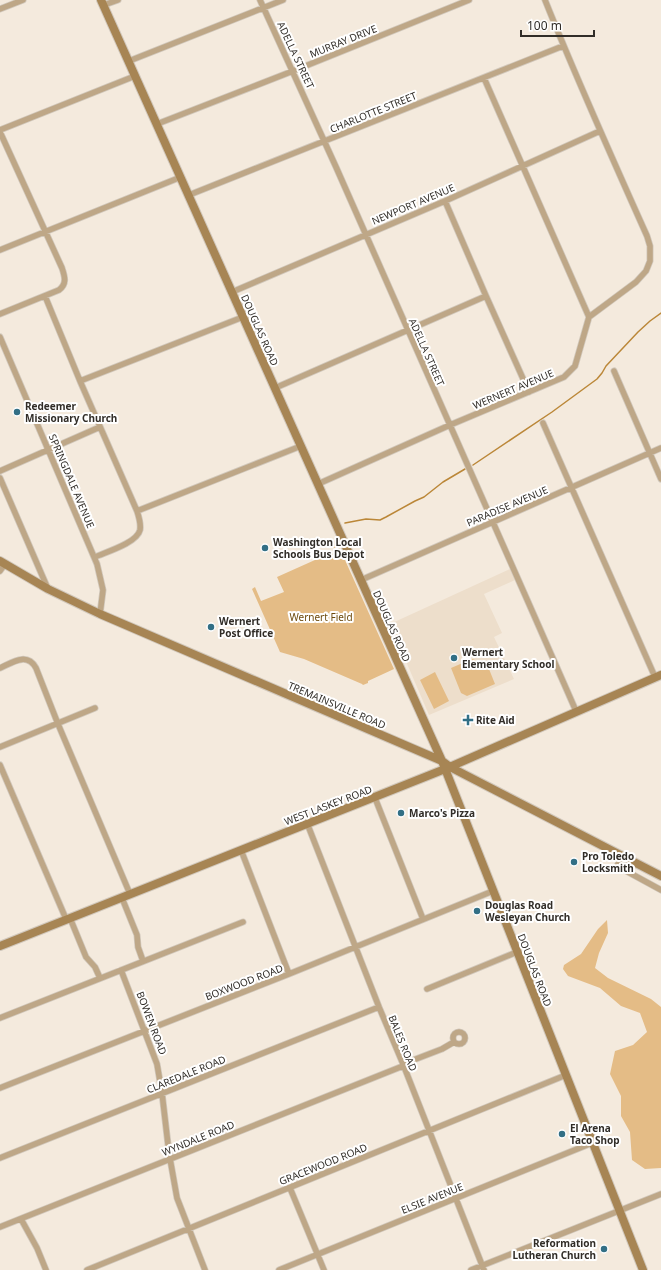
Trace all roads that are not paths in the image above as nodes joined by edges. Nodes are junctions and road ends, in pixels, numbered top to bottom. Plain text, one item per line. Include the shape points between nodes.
1 (23, 0) edge
2 (118, 0) edge
3 (260, 0) edge
4 (283, 0) edge
5 (469, 0) edge
6 (546, 0) edge
7 (103, 3) edge
8 (264, 8) junction
9 (0, 9) edge
10 (563, 46) junction
11 (129, 61) junction
12 (293, 71) junction
13 (135, 76) junction
14 (484, 78) junction
15 (157, 124) junction
16 (0, 131) edge
17 (600, 131) junction
18 (324, 141) junction
19 (522, 166) junction
20 (181, 177) junction
21 (189, 195) junction
22 (445, 201) junction
23 (45, 232) junction
24 (366, 234) junction
25 (0, 250) edge
26 (232, 292) junction
27 (45, 296) junction
28 (486, 296) junction
29 (0, 314) edge
30 (243, 317) junction
31 (589, 317) junction
32 (408, 330) junction
33 (0, 337) edge
34 (614, 371) dead end
35 (80, 381) junction
36 (275, 388) junction
37 (529, 392) junction
38 (543, 424) dead end
39 (450, 425) junction
40 (100, 427) junction
41 (301, 446) junction
42 (661, 448) edge
43 (48, 449) junction
44 (650, 453) junction
45 (0, 470) edge
46 (0, 478) edge
47 (661, 479) edge
48 (318, 484) junction
49 (572, 488) junction
50 (137, 511) junction
51 (492, 521) junction
52 (95, 557) junction
53 (2, 565) edge
54 (361, 580) junction
55 (48, 589) junction
56 (100, 614) junction
57 (0, 668) edge
58 (658, 676) edge
59 (95, 708) dead end
60 (576, 711) junction
61 (58, 724) junction
62 (0, 747) edge
63 (0, 765) edge
64 (445, 766) junction
65 (375, 798) junction
66 (307, 823) junction
67 (241, 850) junction
68 (622, 856) junction
69 (661, 876) edge
70 (661, 890) edge
71 (493, 891) junction
72 (130, 894) junction
73 (122, 898) junction
74 (68, 918) junction
75 (423, 919) junction
76 (243, 922) dead end
77 (0, 946) edge
78 (356, 946) junction
79 (517, 952) junction
80 (143, 961) junction
81 (121, 970) junction
82 (289, 974) junction
83 (100, 978) junction
84 (427, 989) dead end
85 (378, 1007) junction
86 (0, 1018) edge
87 (145, 1030) junction
88 (454, 1042) dead end
89 (403, 1065) junction
90 (566, 1075) junction
91 (0, 1088) edge
92 (162, 1093) junction
93 (429, 1131) junction
94 (592, 1143) junction
95 (0, 1158) edge
96 (170, 1159) junction
97 (290, 1188) junction
98 (661, 1194) edge
99 (456, 1199) junction
100 (619, 1210) junction
101 (20, 1219) junction
102 (0, 1227) edge
103 (188, 1229) junction
104 (318, 1254) junction
105 (483, 1268) edge
106 (46, 1270) edge
107 (87, 1270) edge
108 (205, 1270) edge
109 (279, 1270) edge
110 (324, 1270) edge
111 (471, 1270) edge
112 (643, 1270) edge

1 - 9 street
2 - 7 street
3 - 8 street, ADELLA STREET
4 - 8 street
5 - 12 street, MURRAY DRIVE
6 - 10 street
7 - 11 street, DOUGLAS ROAD
8 - 11 street
8 - 12 street, ADELLA STREET
10 - 14 street, CHARLOTTE STREET
10 - 17 street
11 - 13 street, DOUGLAS ROAD
12 - 15 street, MURRAY DRIVE
12 - 18 street, ADELLA STREET
13 - 15 street, DOUGLAS ROAD
13 - 16 street
14 - 18 street, CHARLOTTE STREET
14 - 19 street
15 - 20 street, DOUGLAS ROAD
16 - 23 street
17 - 19 street, NEWPORT AVENUE
17 - 31 street via 647,236 650,261 646,271 636,282
18 - 21 street, CHARLOTTE STREET
18 - 24 street, ADELLA STREET
19 - 22 street, NEWPORT AVENUE
19 - 31 street
20 - 21 street, DOUGLAS ROAD
20 - 23 street
21 - 26 street, DOUGLAS ROAD
22 - 24 street, NEWPORT AVENUE
22 - 28 street
23 - 25 street
23 - 27 street via 65,279 65,284 59,290
24 - 26 street, NEWPORT AVENUE
24 - 32 street, ADELLA STREET
26 - 30 street, DOUGLAS ROAD
27 - 29 street
27 - 35 street
28 - 32 street
28 - 37 street
30 - 35 street
30 - 36 street, DOUGLAS ROAD
31 - 37 street, WERNERT AVENUE via 579,357 572,370 564,377
32 - 36 street
32 - 39 street, ADELLA STREET
33 - 43 street, SPRINGDALE AVENUE
34 - 44 street
35 - 40 street
36 - 41 street, DOUGLAS ROAD
37 - 39 street, WERNERT AVENUE
38 - 49 street
39 - 48 street, WERNERT AVENUE
39 - 51 street, ADELLA STREET
40 - 43 street
40 - 50 street
41 - 48 street, DOUGLAS ROAD
41 - 50 street
42 - 44 street, PARADISE AVENUE
43 - 45 street
43 - 52 street, SPRINGDALE AVENUE
44 - 47 street
44 - 49 street, PARADISE AVENUE
46 - 55 street
48 - 54 street, DOUGLAS ROAD
49 - 51 street, PARADISE AVENUE
49 - 58 street
50 - 52 street via 140,531 136,537
51 - 54 street, PARADISE AVENUE
51 - 60 street, ADELLA STREET
52 - 56 street, SPRINGDALE AVENUE via 103,590
53 - 55 street, TREMAINSVILLE ROAD
54 - 64 street, DOUGLAS ROAD
55 - 56 street, TREMAINSVILLE ROAD
56 - 64 street, TREMAINSVILLE ROAD
57 - 61 street via 24,659 33,663
58 - 60 street, WEST LASKEY ROAD
59 - 61 street
60 - 64 street, WEST LASKEY ROAD
61 - 62 street
61 - 72 street
63 - 74 street
64 - 65 street, WEST LASKEY ROAD
64 - 68 street, TREMAINSVILLE ROAD
64 - 71 street, DOUGLAS ROAD
65 - 66 street, WEST LASKEY ROAD
65 - 75 street
66 - 67 street, WEST LASKEY ROAD
66 - 78 street, BALES ROAD
67 - 72 street, WEST LASKEY ROAD
67 - 82 street
68 - 69 street, TREMAINSVILLE ROAD
68 - 70 street via 617,866
71 - 75 street, BOXWOOD ROAD
71 - 79 street, DOUGLAS ROAD
72 - 73 street, WEST LASKEY ROAD
73 - 74 street, WEST LASKEY ROAD
73 - 80 street via 137,935
74 - 77 street, WEST LASKEY ROAD
74 - 83 street via 86,957
75 - 78 street, BOXWOOD ROAD
76 - 80 street
78 - 82 street, BOXWOOD ROAD
78 - 85 street, BALES ROAD
79 - 84 street
79 - 90 street, DOUGLAS ROAD
80 - 81 street
81 - 83 street
81 - 87 street, BOWEN ROAD
82 - 87 street, BOXWOOD ROAD
83 - 86 street
85 - 89 street, BALES ROAD
85 - 92 street, CLAREDALE ROAD
87 - 91 street, BOXWOOD ROAD
87 - 92 street, BOWEN ROAD via 157,1064
88 - 89 street, WYNDALE ROAD
89 - 93 street, BALES ROAD
89 - 96 street, WYNDALE ROAD
90 - 93 street, GRACEWOOD ROAD
90 - 94 street, DOUGLAS ROAD
92 - 95 street, CLAREDALE ROAD
92 - 96 street, BOWEN ROAD
93 - 97 street, GRACEWOOD ROAD
93 - 99 street, BALES ROAD
94 - 99 street, ELSIE AVENUE
94 - 100 street, DOUGLAS ROAD
96 - 101 street, WYNDALE ROAD
96 - 103 street, BOWEN ROAD via 177,1198
97 - 103 street, GRACEWOOD ROAD
97 - 104 street
98 - 100 street
99 - 104 street, ELSIE AVENUE
99 - 105 street, BALES ROAD
100 - 105 street
100 - 112 street, DOUGLAS ROAD
101 - 102 street, WYNDALE ROAD
101 - 106 street
103 - 107 street, GRACEWOOD ROAD
103 - 108 street, BOWEN ROAD
104 - 109 street, ELSIE AVENUE
104 - 110 street
105 - 111 street

